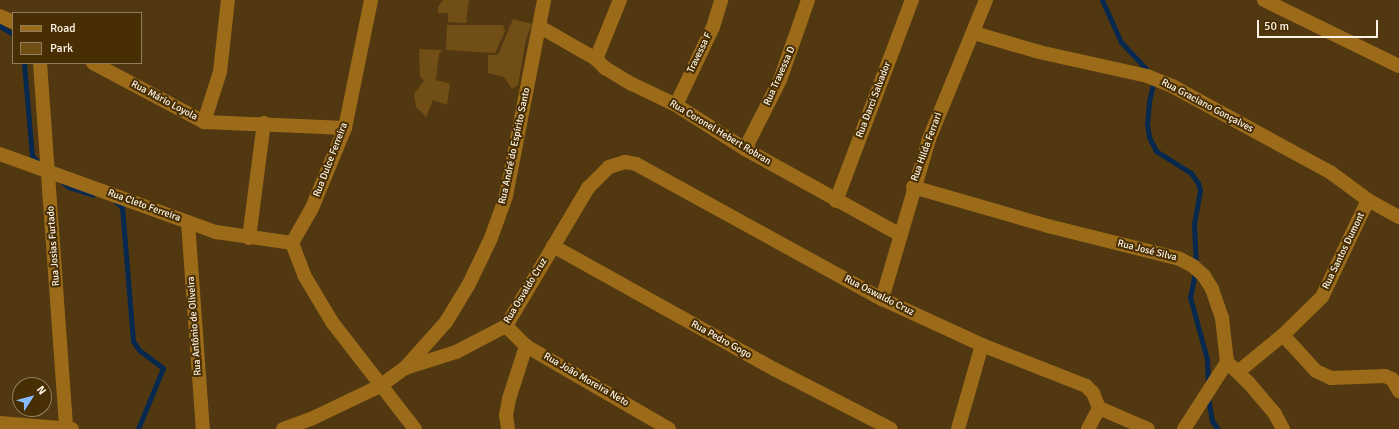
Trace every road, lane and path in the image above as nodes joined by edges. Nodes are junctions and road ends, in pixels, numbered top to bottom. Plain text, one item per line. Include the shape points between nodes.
1 (228, 0) edge
2 (371, 0) edge
3 (544, 0) edge
4 (620, 0) edge
5 (721, 0) edge
6 (808, 0) edge
7 (912, 0) edge
8 (986, 0) edge
9 (1264, 0) edge
10 (0, 16) edge
11 (12, 22) edge
12 (540, 27) junction
13 (974, 33) junction
14 (596, 59) junction
15 (40, 64) edge
16 (95, 64) edge
17 (1399, 66) edge
18 (676, 105) junction
19 (204, 122) junction
20 (264, 123) junction
21 (345, 128) junction
22 (745, 149) junction
23 (0, 154) edge
24 (609, 167) joint
25 (49, 172) junction
26 (913, 187) junction
27 (1368, 200) junction
28 (836, 201) junction
29 (1399, 217) edge
30 (188, 222) junction
31 (901, 235) junction
32 (249, 238) junction
33 (292, 244) junction
34 (553, 246) junction
35 (882, 299) junction
36 (506, 326) junction
37 (1283, 335) junction
38 (982, 345) junction
39 (526, 346) junction
40 (1227, 362) junction
41 (405, 368) junction
42 (1239, 371) junction
43 (380, 386) junction
44 (1399, 391) edge
45 (1099, 408) junction
46 (0, 423) edge
47 (69, 429) edge
48 (203, 429) edge
49 (283, 429) edge
50 (415, 429) edge
51 (508, 429) edge
52 (669, 429) edge
53 (891, 429) edge
54 (958, 429) edge
55 (1088, 429) edge
56 (1148, 429) edge
57 (1184, 429) edge
58 (1283, 429) edge

1 - 19 street via 220,72
2 - 21 street, Rua Dulce Ferreira
3 - 12 street, Rua André do Espírito Santo
4 - 14 street
5 - 18 street, Travessa F via 713,27
6 - 22 street, Rua Travessa D via 780,80
7 - 28 street, Rua Darci Salvador
8 - 13 street, Rua Hilda Ferrari
9 - 17 street
10 - 11 street
12 - 14 street, Rua Coronel Hebert Robran
12 - 41 street, Rua André do Espírito Santo via 506,196 491,238 470,284 446,322
13 - 26 street, Rua Hilda Ferrari via 928,139
13 - 27 street, Rua Graciano Gonçalves via 1039,52 1147,76 1172,86 1330,172
14 - 18 street, Rua Coronel Hebert Robran via 605,68 632,84
15 - 25 street, Rua Josias Furtado
16 - 19 street, Rua Mário Loyola
18 - 22 street, Rua Coronel Hebert Robran
19 - 20 street, Rua Mário Loyola
20 - 21 street, Rua Mário Loyola
20 - 32 street
21 - 33 street, Rua Dulce Ferreira via 312,208
22 - 28 street, Rua Coronel Hebert Robran
23 - 25 street, Rua Cleto Ferreira
24 - 34 street, Rua Osvaldo Cruz via 588,188
24 - 35 street, Rua Oswaldo Cruz via 625,162 636,164
25 - 30 street, Rua Cleto Ferreira
25 - 47 street, Rua Josias Furtado
26 - 31 street, Rua Hilda Ferrari
26 - 40 street, Rua José Silva via 1048,226 1180,260 1193,266 1204,276 1212,289 1222,318
27 - 29 street, Rua Graciano Gonçalves
27 - 37 street, Rua Santos Dumont via 1322,296
28 - 31 street, Rua Coronel Hebert Robran
30 - 32 street, Rua Cleto Ferreira via 216,232
30 - 48 street, Rua Antônio de Oliveira
31 - 35 street, Rua Hilda Ferrari
32 - 33 street, Rua Cleto Ferreira
33 - 43 street via 304,275 332,322
34 - 36 street, Rua Osvaldo Cruz
34 - 53 street, Rua Pedro Gogo via 794,380
35 - 38 street, Rua Oswaldo Cruz
36 - 39 street, Rua João Moreira Neto
36 - 41 street, Rua Osvaldo Cruz via 456,352
37 - 42 street, Rua Santos Dumont
37 - 44 street via 1316,371 1332,378 1385,376 1392,379
38 - 45 street, Rua Oswaldo Cruz via 1086,386 1093,393
38 - 54 street
39 - 51 street via 506,415
39 - 52 street, Rua João Moreira Neto
40 - 42 street
40 - 57 street
41 - 43 street, Rua André do Espírito Santo
42 - 58 street via 1275,414
43 - 49 street, Rua André do Espírito Santo via 314,418
43 - 50 street
45 - 55 street
45 - 56 street
46 - 47 street

